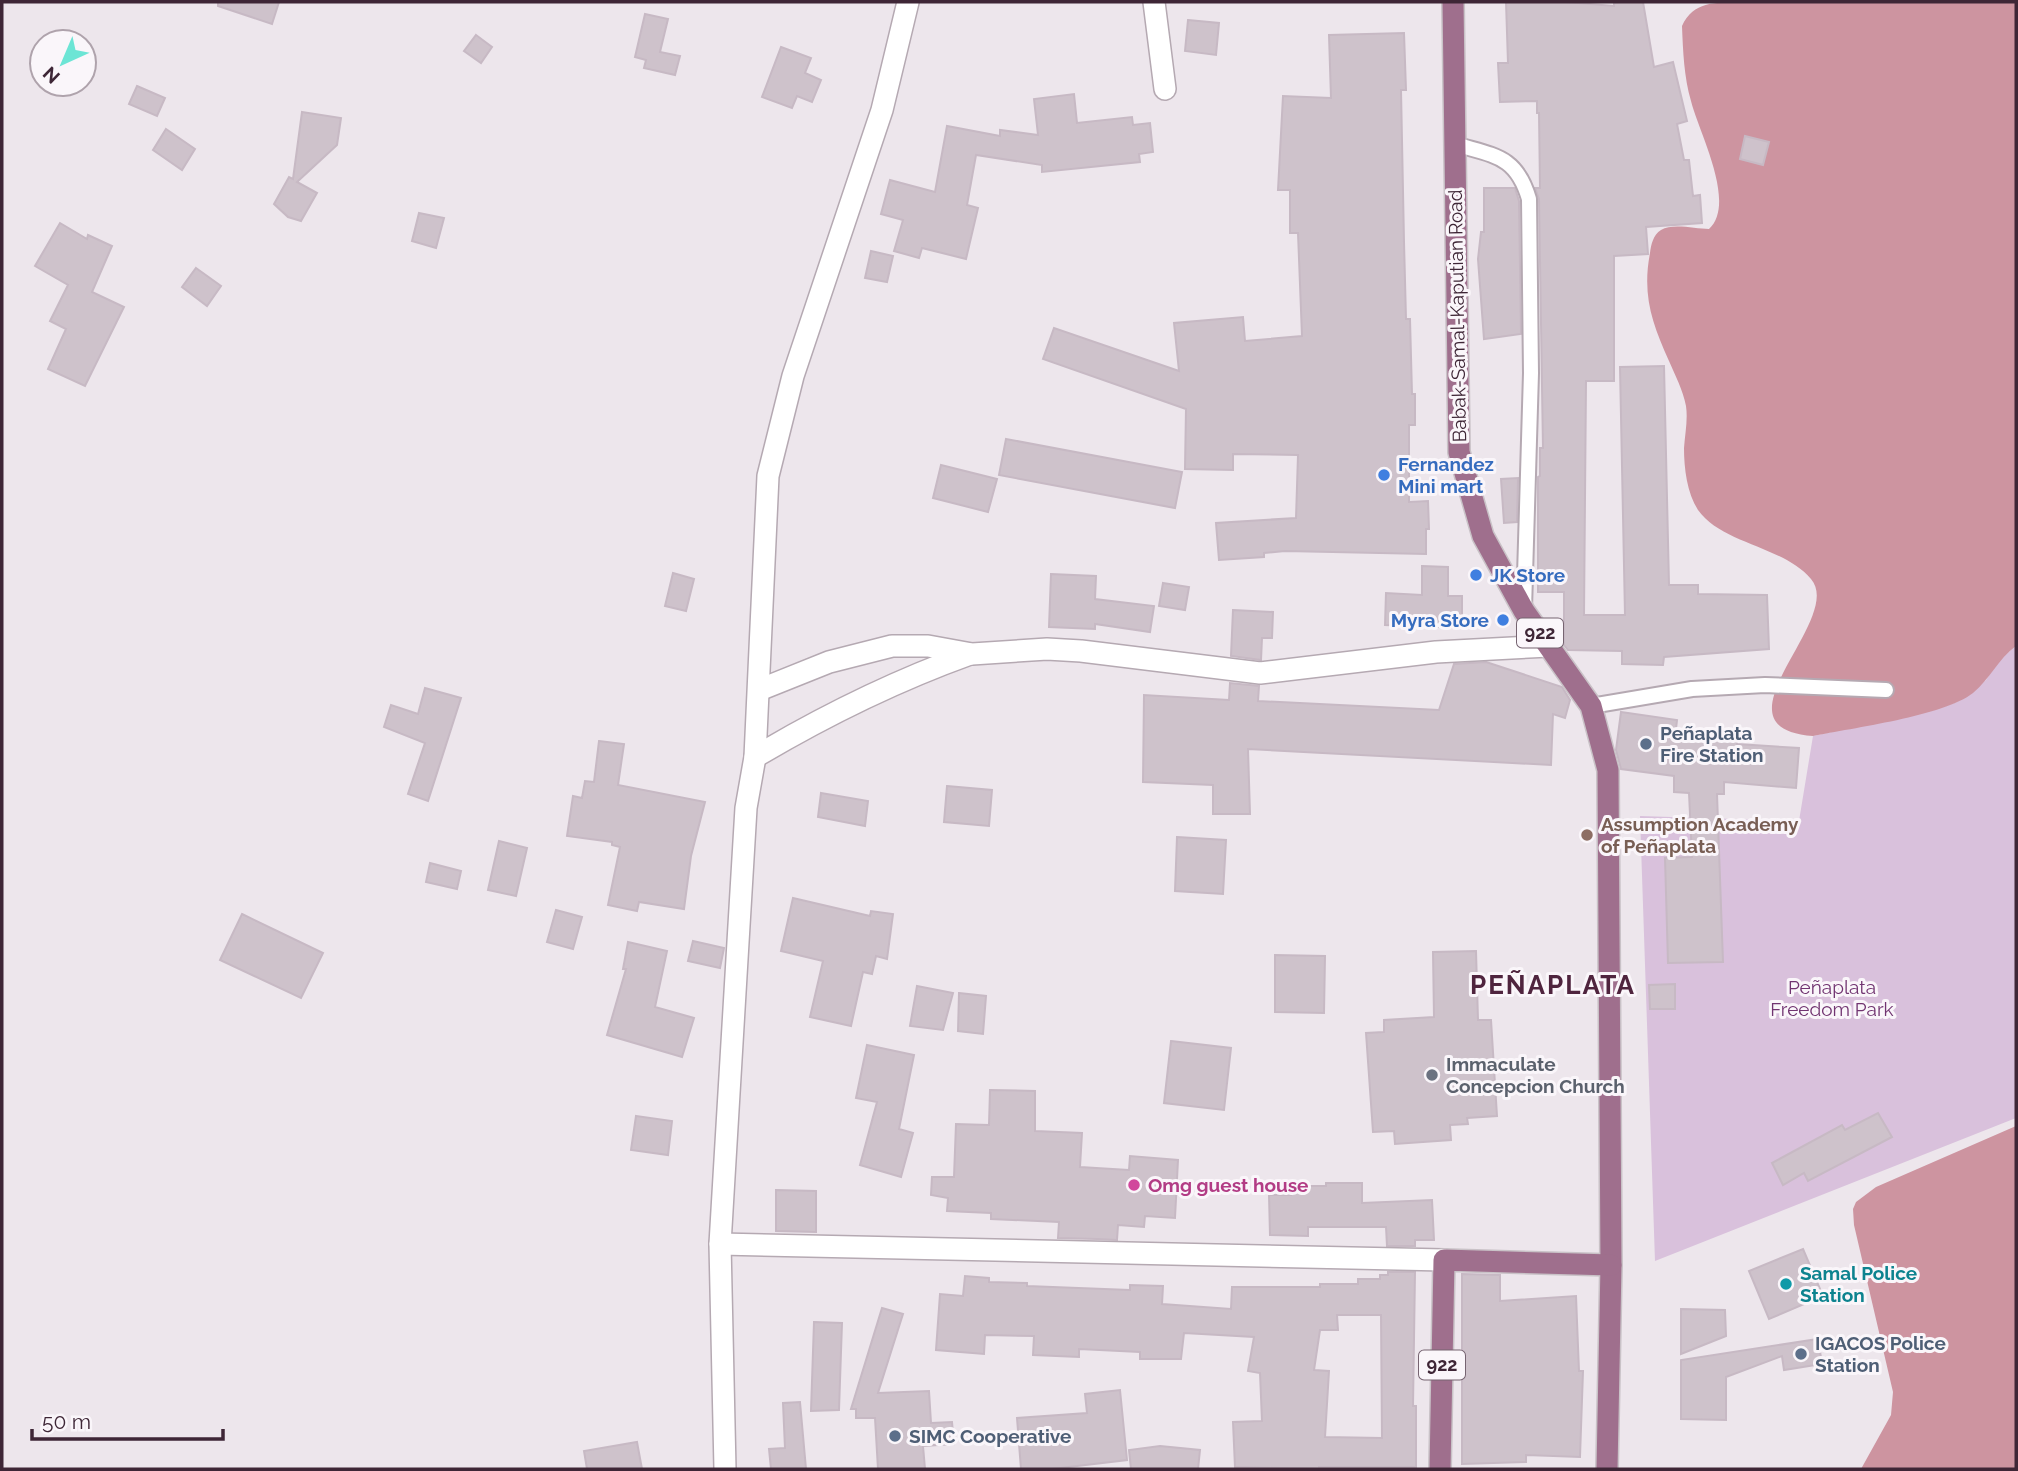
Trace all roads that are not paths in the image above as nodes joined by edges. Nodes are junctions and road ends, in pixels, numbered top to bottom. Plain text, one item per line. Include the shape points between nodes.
1 (908, 2) edge
2 (1154, 2) edge
3 (1453, 2) edge
4 (1165, 89) dead end
5 (1455, 144) junction
6 (1524, 611) junction
7 (1549, 646) junction
8 (972, 654) junction
9 (758, 690) junction
10 (1886, 690) dead end
11 (1591, 706) junction
12 (755, 757) junction
13 (720, 1244) junction
14 (1444, 1260) junction
15 (1611, 1265) junction
16 (725, 1469) edge
17 (1440, 1469) edge
18 (1607, 1469) edge

1 - 9 street via 882,110 793,376 768,476
2 - 4 street
3 - 5 main road, Babak-Samal-Kaputian Road / 922
5 - 6 main road, Babak-Samal-Kaputian Road / 922 via 1459,452 1483,536
5 - 6 lane via 1506,160 1523,179 1529,199 1531,373
6 - 7 main road, Babak-Samal-Kaputian Road / 922
7 - 8 street via 1436,652 1260,673 1081,651
7 - 11 main road, Babak-Samal-Kaputian Road / 922
8 - 9 street via 928,646 892,646 829,662
8 - 12 street via 886,688
9 - 12 street
10 - 11 lane via 1765,685 1692,689
11 - 15 main road, Babak-Samal-Kaputian Road / 922 via 1608,770
12 - 13 street via 746,808
13 - 14 street
13 - 16 street
14 - 15 main road
14 - 17 main road, 922
15 - 18 main road, Babak-Samal-Kaputian Road / 922

